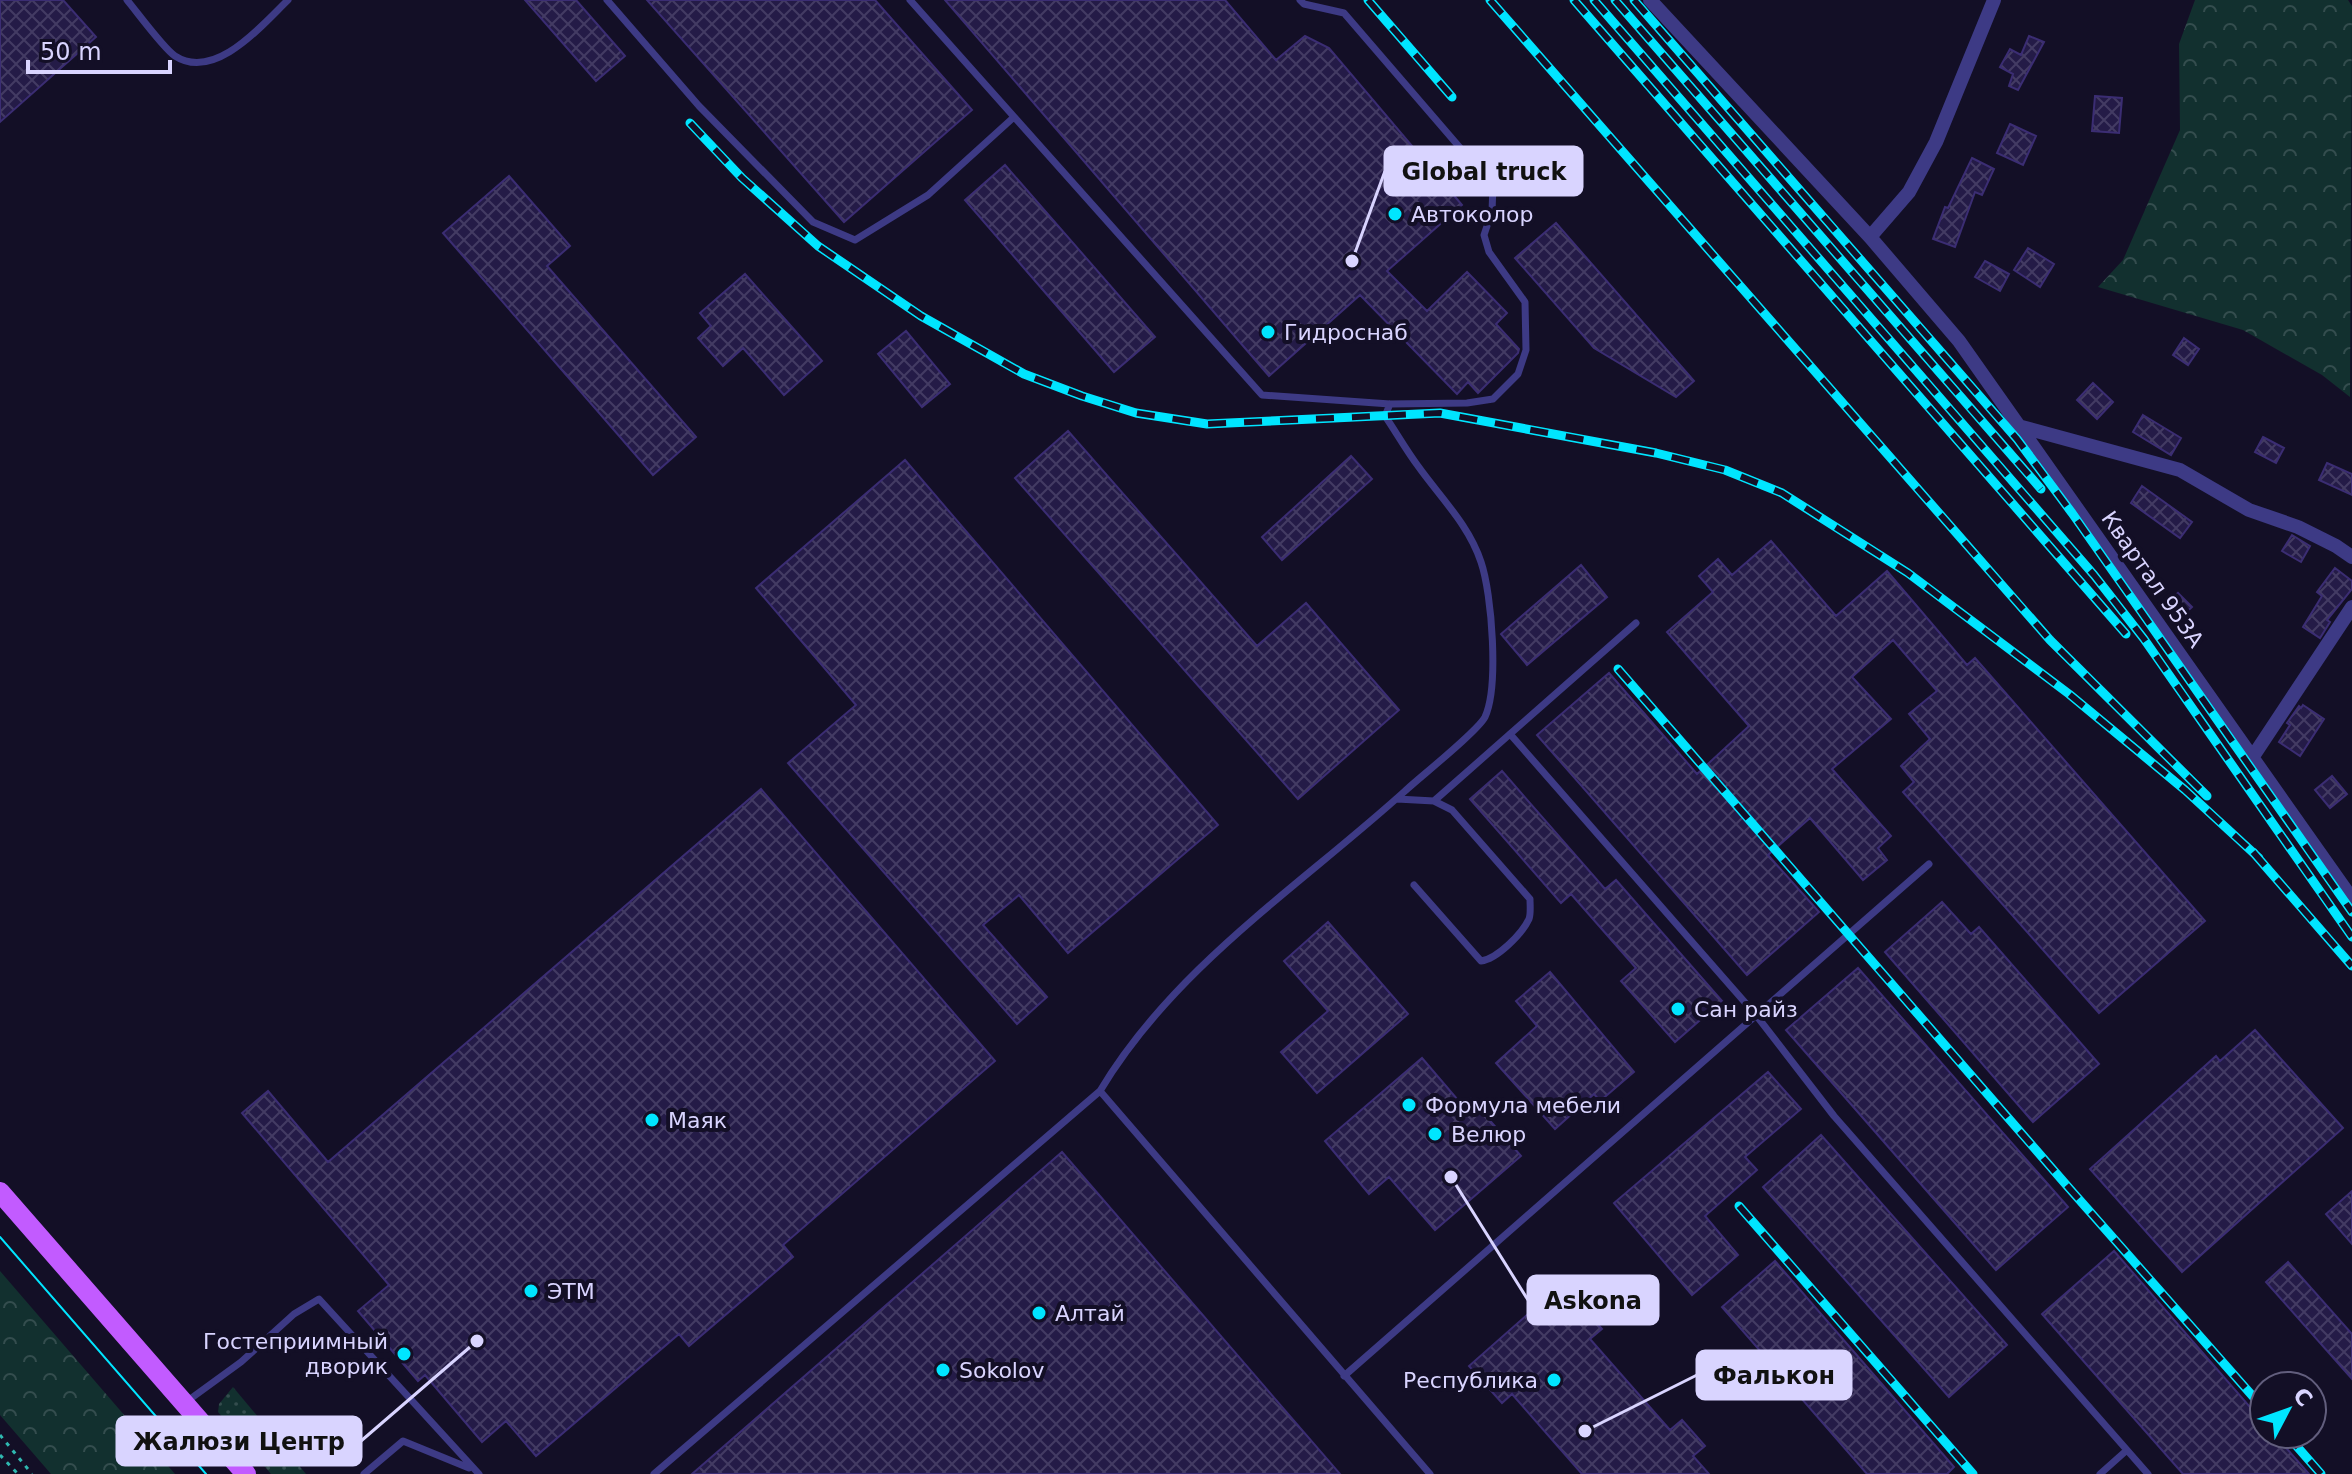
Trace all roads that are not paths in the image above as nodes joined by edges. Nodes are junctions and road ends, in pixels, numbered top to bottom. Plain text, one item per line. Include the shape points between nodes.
1 (127, 0) edge
2 (288, 0) edge
3 (607, 0) edge
4 (910, 0) edge
5 (1300, 0) edge
6 (1650, 0) edge
7 (1994, 0) edge
8 (1014, 117) junction
9 (1870, 237) junction
10 (1390, 404) junction
11 (2018, 426) junction
12 (2352, 557) edge
13 (2352, 607) edge
14 (1636, 623) dead end
15 (1510, 734) junction
16 (2252, 758) junction
17 (1397, 799) junction
18 (1434, 801) junction
19 (1929, 864) dead end
20 (1414, 885) dead end
21 (2352, 899) edge
22 (1756, 1015) junction
23 (1100, 1091) junction
24 (0, 1192) edge
25 (1344, 1376) junction
26 (184, 1403) junction
27 (2127, 1450) junction
28 (475, 1471) edge
29 (246, 1474) edge
30 (364, 1474) edge
31 (654, 1474) edge
32 (1430, 1474) edge
33 (2100, 1474) edge
34 (2148, 1474) edge

1 - 2 lane via 175,57 198,63 216,60 246,41
3 - 8 lane via 699,106 813,222 855,240 928,195
4 - 8 lane
5 - 10 lane via 1344,13 1493,186 1484,235 1489,252 1525,302 1526,350 1518,374 1493,399
6 - 9 street, Квартал 953А
7 - 9 street via 1923,167
8 - 10 lane via 1262,395
9 - 11 street, Квартал 953А via 1959,341
10 - 17 lane via 1385,416 1460,520 1482,562 1493,678 1484,720
11 - 12 street via 2180,470 2249,510 2298,527
11 - 16 street, Квартал 953А
13 - 16 street
14 - 15 lane
15 - 18 lane
15 - 22 lane
16 - 21 street, Квартал 953А
17 - 18 lane
17 - 23 lane via 1202,964 1149,1021
18 - 20 lane via 1452,810 1530,899 1530,917 1499,955 1481,961
19 - 22 lane
22 - 25 lane
22 - 27 lane via 1834,1116
23 - 25 lane
23 - 31 lane
24 - 26 main road
25 - 32 lane
26 - 28 lane via 319,1299
26 - 29 main road
27 - 33 lane
27 - 34 lane
28 - 30 lane via 403,1441

